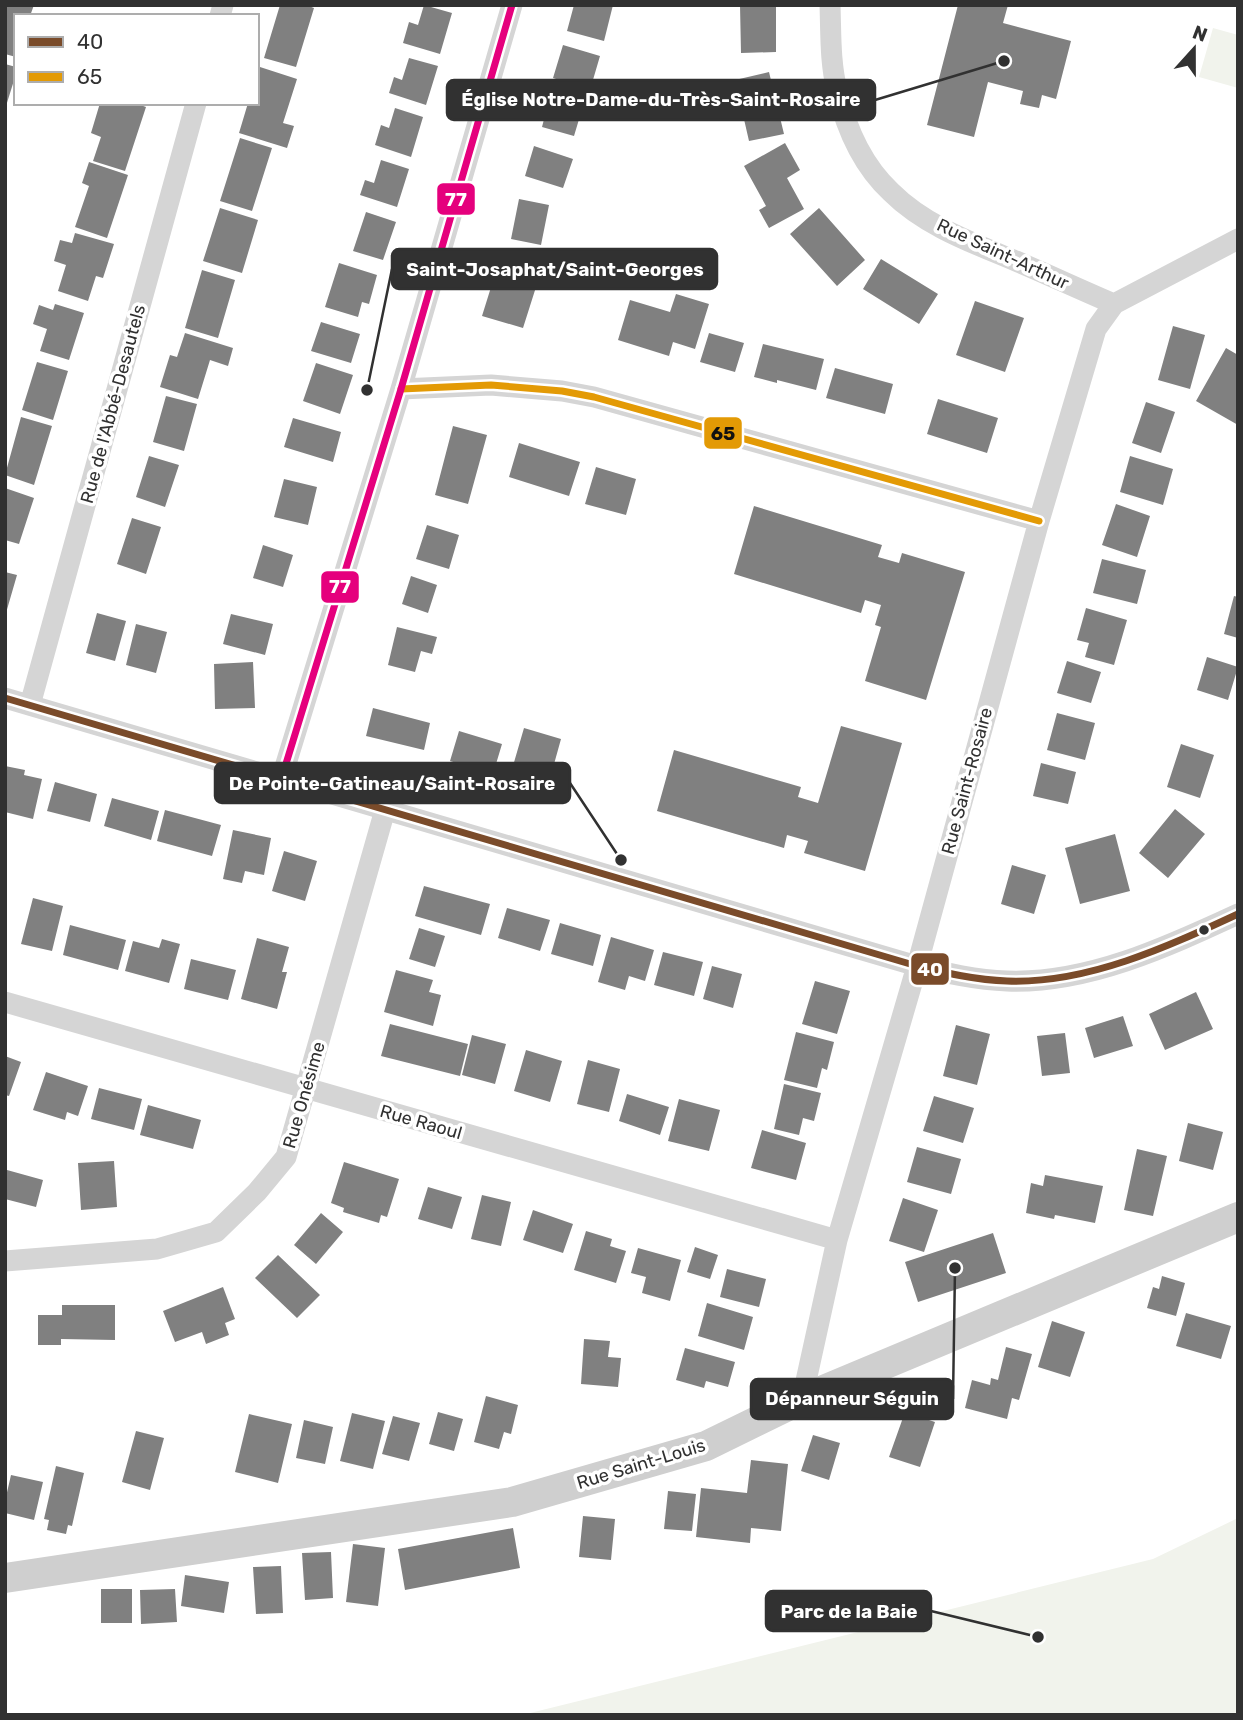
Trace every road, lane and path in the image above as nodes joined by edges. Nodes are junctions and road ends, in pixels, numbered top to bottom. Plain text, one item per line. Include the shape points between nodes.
1 (512, 5) edge
2 (830, 5) edge
3 (195, 105) edge
4 (1234, 248) edge
5 (1114, 304) junction
6 (401, 389) junction
7 (1039, 521) junction
8 (5, 698) edge
9 (30, 705) junction
10 (281, 780) junction
11 (385, 810) junction
12 (1236, 911) edge
13 (916, 966) junction
14 (5, 1002) edge
15 (306, 1090) junction
16 (1238, 1217) edge
17 (837, 1240) junction
18 (5, 1261) edge
19 (802, 1399) junction
20 (5, 1578) edge

1 - 6 street
2 - 5 street, Rue Saint-Arthur via 832,63 844,117 864,160 892,194 937,226
3 - 9 street, Rue de l'Abbé-Desautels
4 - 5 street, Rue Saint-Rosaire
5 - 7 street, Rue Saint-Rosaire via 1096,329
6 - 7 street via 491,385 594,397
6 - 10 street
7 - 13 street, Rue Saint-Rosaire
8 - 9 street
9 - 10 street
10 - 11 street
11 - 13 street
11 - 15 street, Rue Onésime
12 - 13 street via 1141,956 1078,974 1009,981
13 - 17 street, Rue Saint-Rosaire
14 - 15 street, Rue Raoul
15 - 17 street, Rue Raoul
15 - 18 street, Rue Onésime via 286,1157 216,1232 157,1249
16 - 19 street, Rue Saint-Louis
17 - 19 street, Rue Saint-Rosaire
19 - 20 street, Rue Saint-Louis via 706,1446 512,1503

